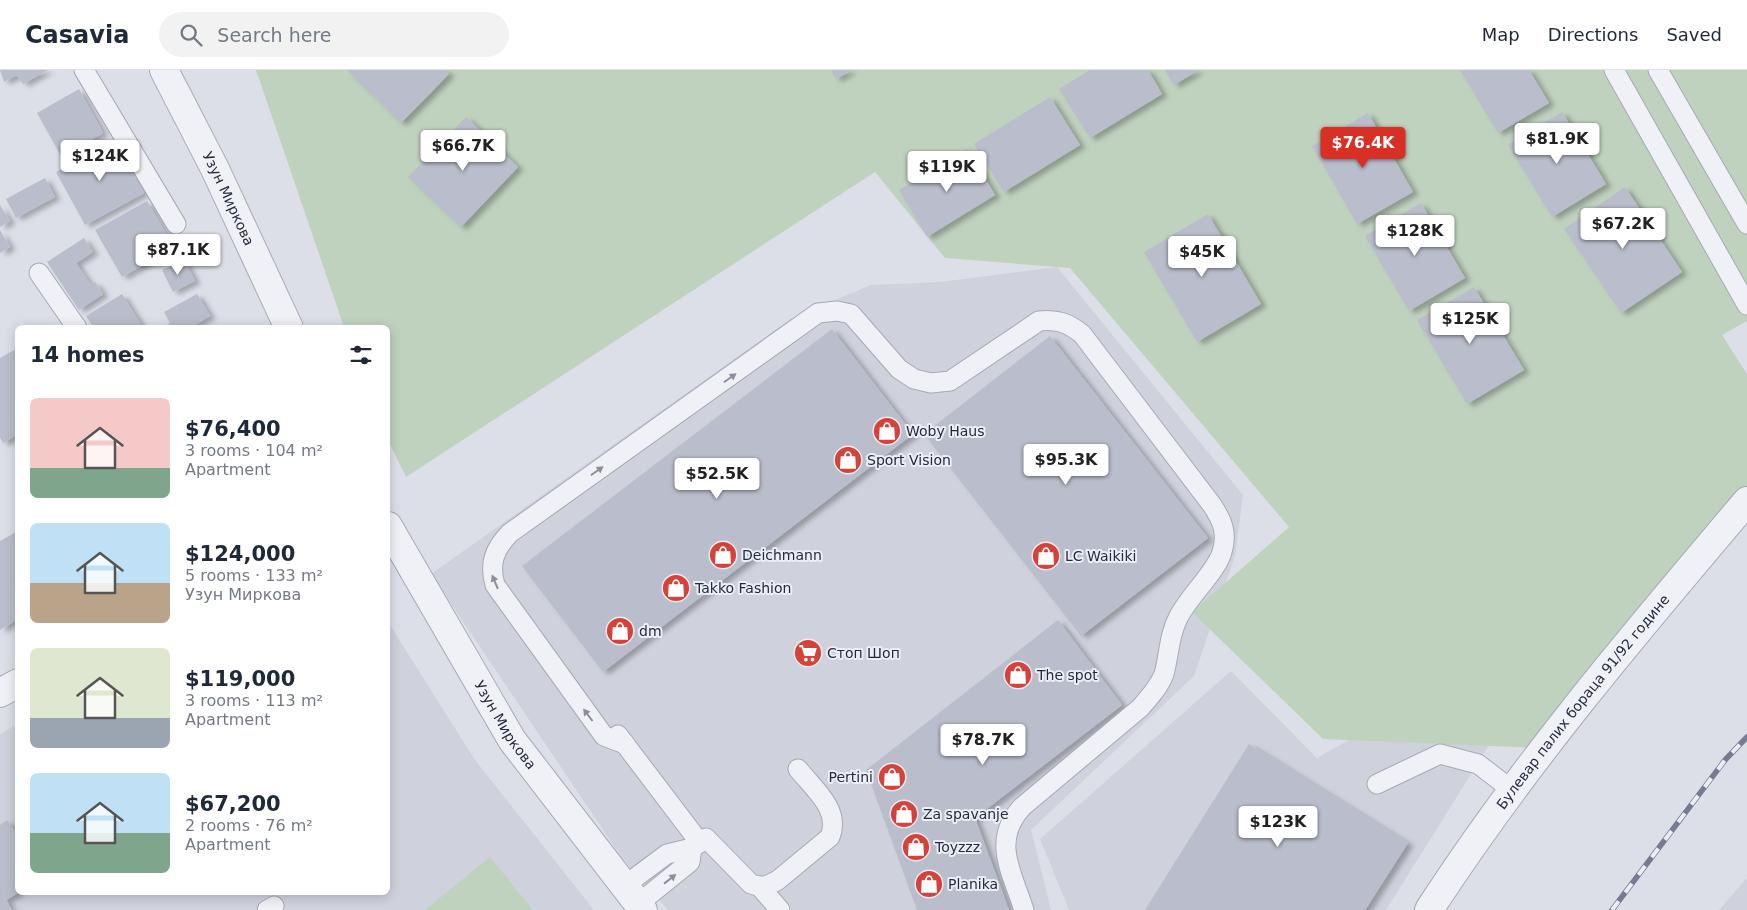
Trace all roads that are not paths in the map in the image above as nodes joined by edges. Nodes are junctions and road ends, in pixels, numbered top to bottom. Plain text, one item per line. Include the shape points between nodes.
1 (84, 70) edge
2 (164, 70) edge
3 (1614, 70) edge
4 (1658, 70) edge
5 (176, 224) dead end
6 (1747, 224) edge
7 (39, 273) dead end
8 (1747, 305) edge
9 (75, 325) edge
10 (288, 325) edge
11 (1747, 501) edge
12 (390, 529) edge
13 (15, 685) edge
14 (0, 693) edge
15 (608, 723) dead end
16 (625, 744) junction
17 (798, 769) dead end
18 (1376, 784) dead end
19 (1512, 790) junction
20 (696, 845) junction
21 (760, 887) junction
22 (635, 900) edge
23 (780, 910) edge
24 (1024, 910) edge
25 (1429, 910) edge

1 - 5 lane
2 - 10 street, Узун Миркова via 215,169
3 - 8 lane
4 - 6 lane
7 - 9 lane
11 - 19 street, Булевар палих бораца 91/92 године via 1640,626
12 - 22 street, Узун Миркова via 512,740
13 - 14 street
15 - 16 lane
16 - 20 lane
16 -> 24 lane via 604,736 496,585 491,571 493,557 505,538 818,313 837,311 852,314 899,369 914,379 931,383 950,381 1039,321 1053,319 1068,323 1082,334 1212,506 1222,521 1225,538 1222,554 1176,620 1163,674 1153,693 1140,708 1011,819 1005,832 1005,847
17 - 21 lane via 831,810 834,828 830,837 778,880
18 - 19 lane via 1440,754 1478,764
19 - 25 street, Булевар палих бораца 91/92 године
20 - 21 lane via 706,838 744,878
20 - 22 lane via 686,866
21 - 23 lane

